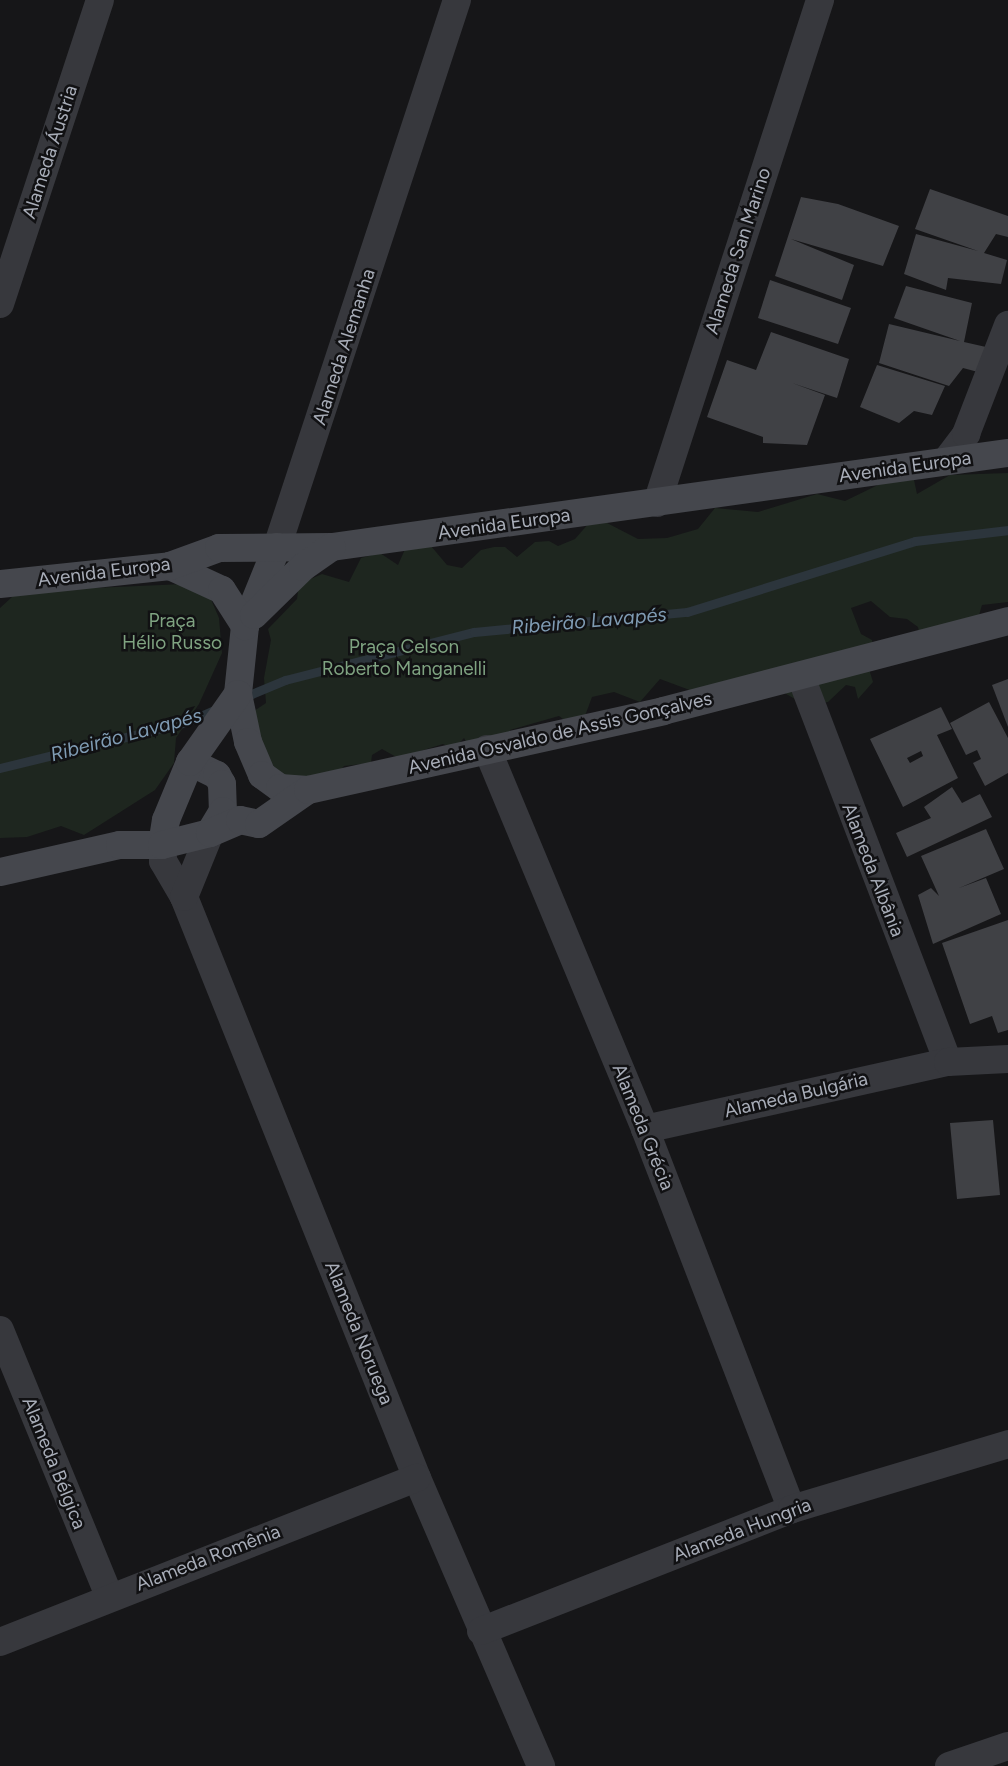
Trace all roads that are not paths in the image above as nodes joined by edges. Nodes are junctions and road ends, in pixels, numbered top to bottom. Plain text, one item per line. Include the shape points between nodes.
1 (100, 0) edge
2 (457, 0) edge
3 (820, 0) edge
4 (0, 304) edge
5 (1007, 328) edge
6 (1008, 371) edge
7 (1008, 453) edge
8 (946, 461) junction
9 (657, 503) junction
10 (277, 547) junction
11 (332, 547) junction
12 (170, 566) junction
13 (0, 584) edge
14 (1008, 621) edge
15 (245, 626) junction
16 (801, 677) junction
17 (234, 707) junction
18 (487, 749) junction
19 (190, 762) junction
20 (308, 790) junction
21 (164, 832) junction
22 (210, 833) junction
23 (0, 872) edge
24 (184, 897) junction
25 (1008, 1059) edge
26 (948, 1062) junction
27 (645, 1129) junction
28 (0, 1330) edge
29 (1008, 1444) edge
30 (417, 1478) junction
31 (792, 1509) junction
32 (109, 1596) junction
33 (481, 1631) junction
34 (0, 1642) edge
35 (1008, 1746) edge
36 (541, 1766) edge
37 (949, 1766) edge

1 - 4 street, Alameda Áustria
2 - 10 street, Alameda Alemanha
3 - 9 street, Alameda San Marino
5 - 6 street
5 - 8 street via 966,434
7 - 8 street, Avenida Europa
8 - 9 street, Avenida Europa
9 - 11 street, Avenida Europa
10 - 11 street, Avenida Europa
10 - 12 street, Avenida Europa via 219,548
10 - 15 street, Alameda Alemanha
11 - 15 street via 303,567
12 - 13 street, Avenida Europa
12 - 15 street via 222,590
14 - 16 street, Avenida Osvaldo de Assis Gonçalves
15 - 17 street, Alameda Alemanha
16 - 18 street, Avenida Osvaldo de Assis Gonçalves
16 - 26 street, Alameda Albânia
17 - 19 street, Alameda Alemanha
17 - 20 street, Alameda Alemanha via 262,776 280,788
18 - 20 street, Avenida Osvaldo de Assis Gonçalves
18 - 27 street, Alameda Grécia
19 - 21 street, Alameda Alemanha
19 - 22 street via 216,775 222,784 223,811
20 - 22 street, Avenida Osvaldo de Assis Gonçalves via 259,824 240,820
21 - 22 street, Avenida Osvaldo de Assis Gonçalves
21 - 23 street, Avenida Osvaldo de Assis Gonçalves
21 - 24 street, Alameda Noruega via 163,862
22 - 24 street
24 - 30 street, Alameda Noruega
25 - 26 street, Alameda Bulgária
26 - 27 street, Alameda Bulgária
27 - 31 street, Alameda Grécia
28 - 32 street, Alameda Bélgica
29 - 31 street, Alameda Hungria
30 - 32 street, Alameda Romênia
30 - 33 street, Alameda Noruega
31 - 33 street, Alameda Hungria
32 - 34 street, Alameda Romênia
33 - 36 street, Alameda Noruega
35 - 37 street

